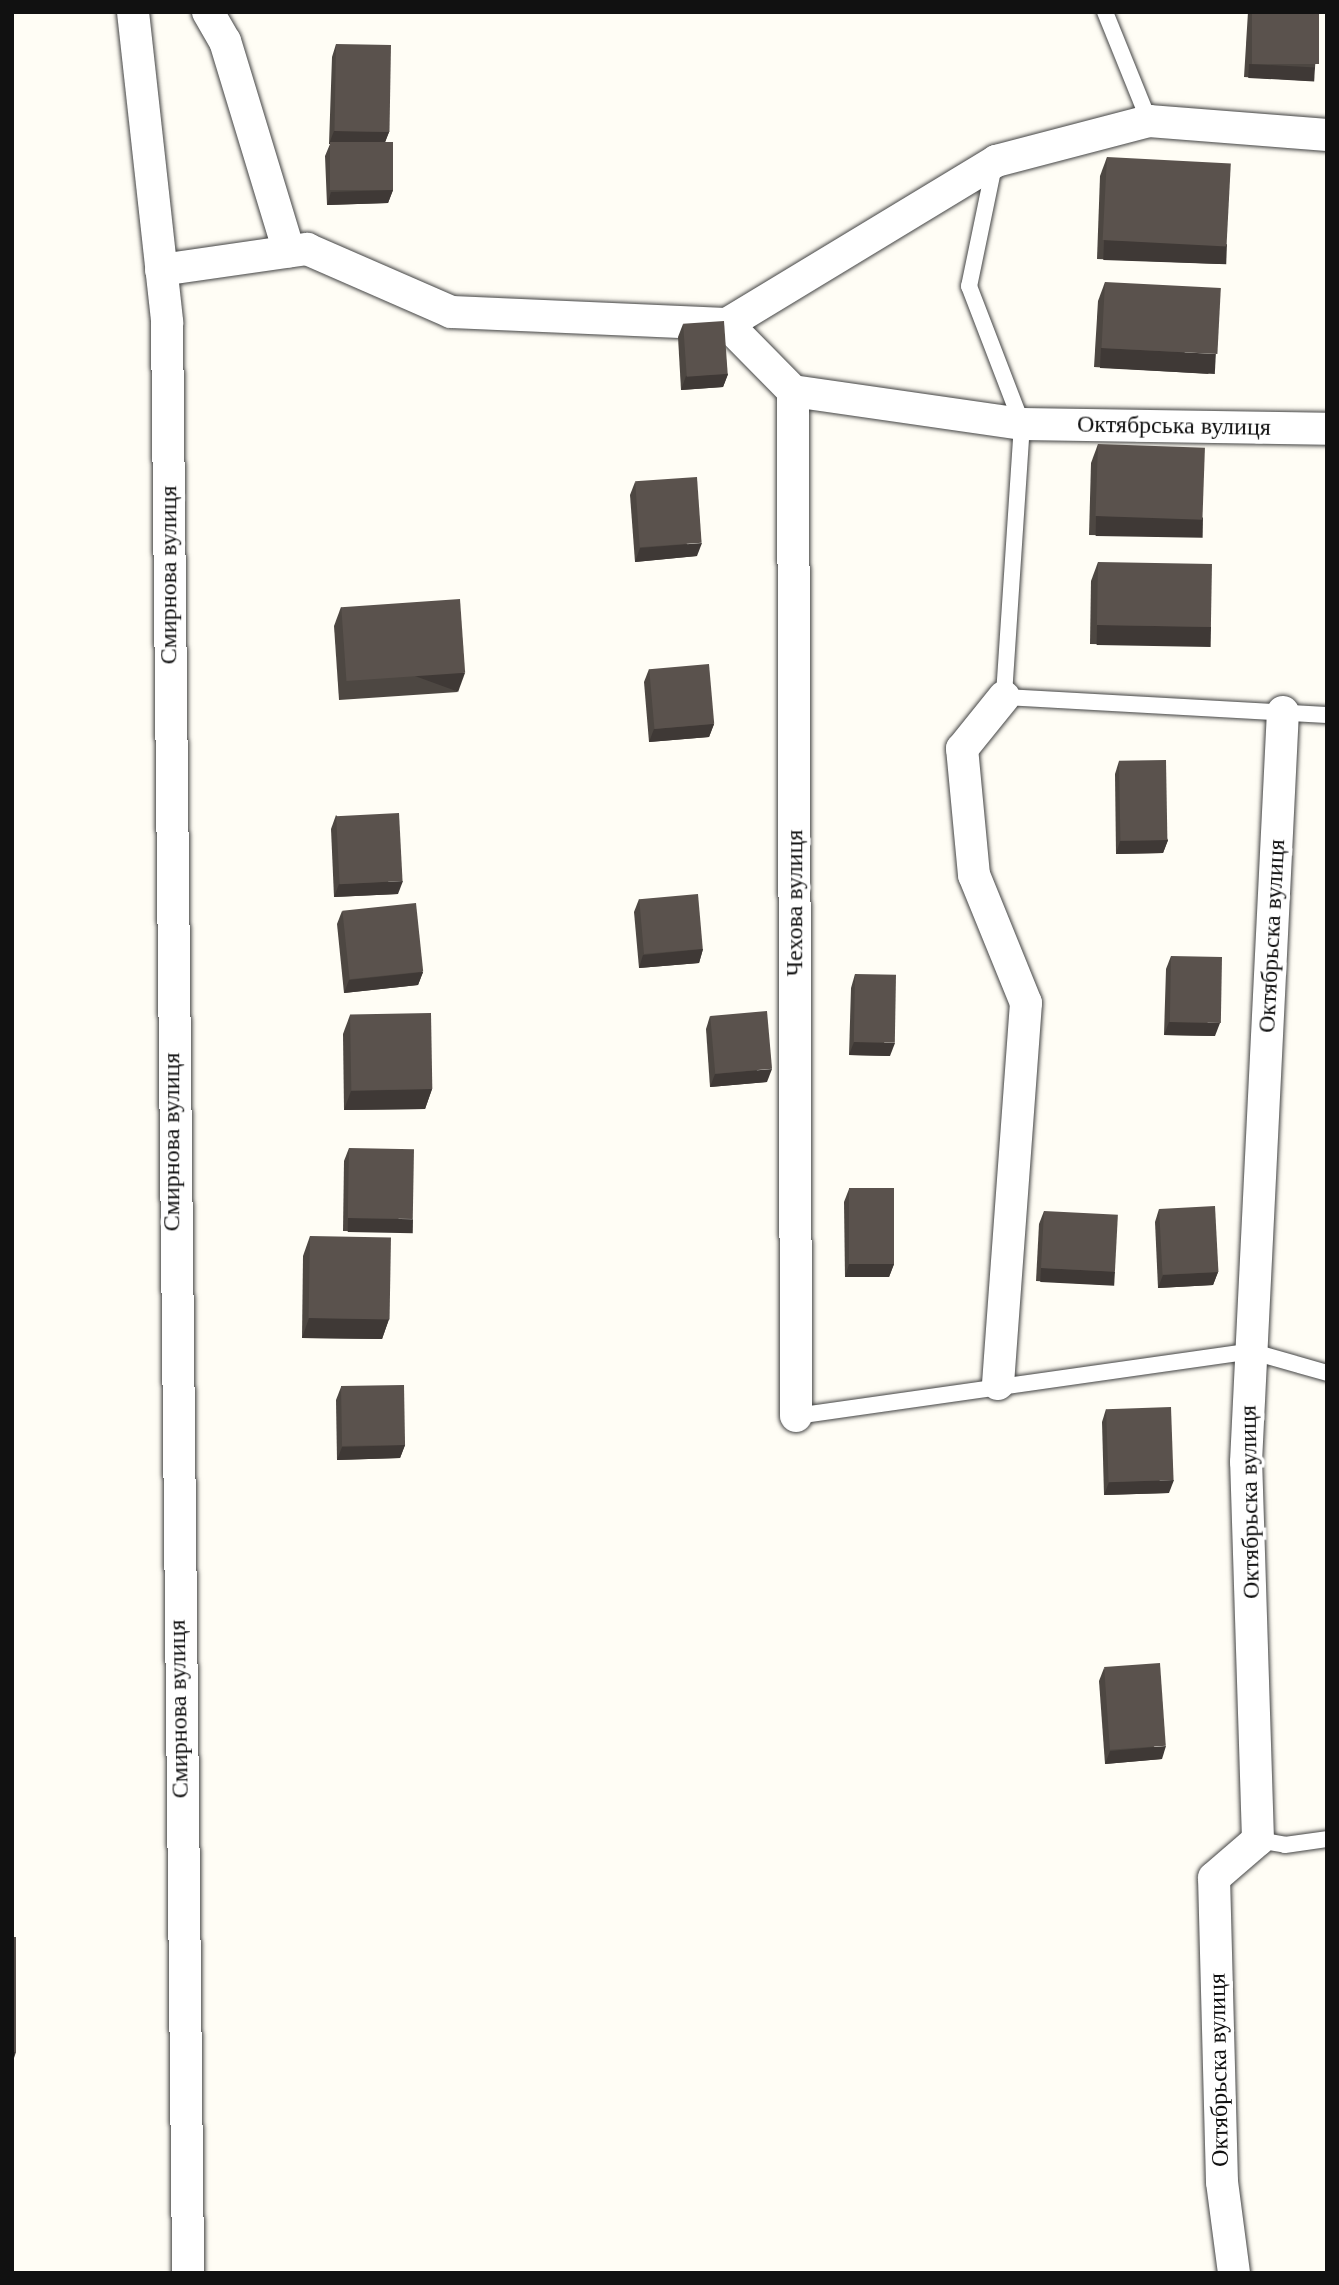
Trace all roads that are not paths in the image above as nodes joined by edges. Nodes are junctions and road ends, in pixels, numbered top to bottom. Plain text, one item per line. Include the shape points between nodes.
1 (133, 12) edge
2 (208, 12) edge
3 (1105, 12) edge
4 (1149, 121) junction
5 (1327, 135) edge
6 (996, 161) junction
7 (289, 251) junction
8 (161, 270) junction
9 (727, 324) junction
10 (793, 391) junction
11 (1022, 424) junction
12 (1327, 429) edge
13 (1004, 697) junction
14 (1283, 712) junction
15 (1327, 715) edge
16 (1250, 1351) junction
17 (1327, 1373) edge
18 (998, 1384) junction
19 (796, 1416) joint
20 (1327, 1839) edge
21 (1258, 1840) junction
22 (188, 2273) edge
23 (1234, 2273) edge

1 - 8 street, Смирнова вулиця
2 - 7 street via 225,41
3 - 4 lane
4 - 5 street
4 - 6 street
6 - 9 street
6 - 11 lane via 968,286
7 - 8 street
7 - 9 street via 307,249 452,312
8 - 22 street, Смирнова вулиця
9 - 10 street
10 - 11 street, Октябрська вулиця
10 - 19 street, Чехова вулиця
11 - 12 street, Октябрська вулиця
11 - 13 lane
13 - 14 lane
13 - 18 street via 962,749 974,875 1026,1003
14 - 15 lane
14 - 16 street, Октябрьска вулиця
16 - 17 lane
16 - 18 lane
16 - 21 street, Октябрьска вулиця via 1246,1462
18 - 19 lane
20 - 21 lane via 1285,1845
21 - 23 street, Октябрьска вулиця via 1214,1878 1222,2182

